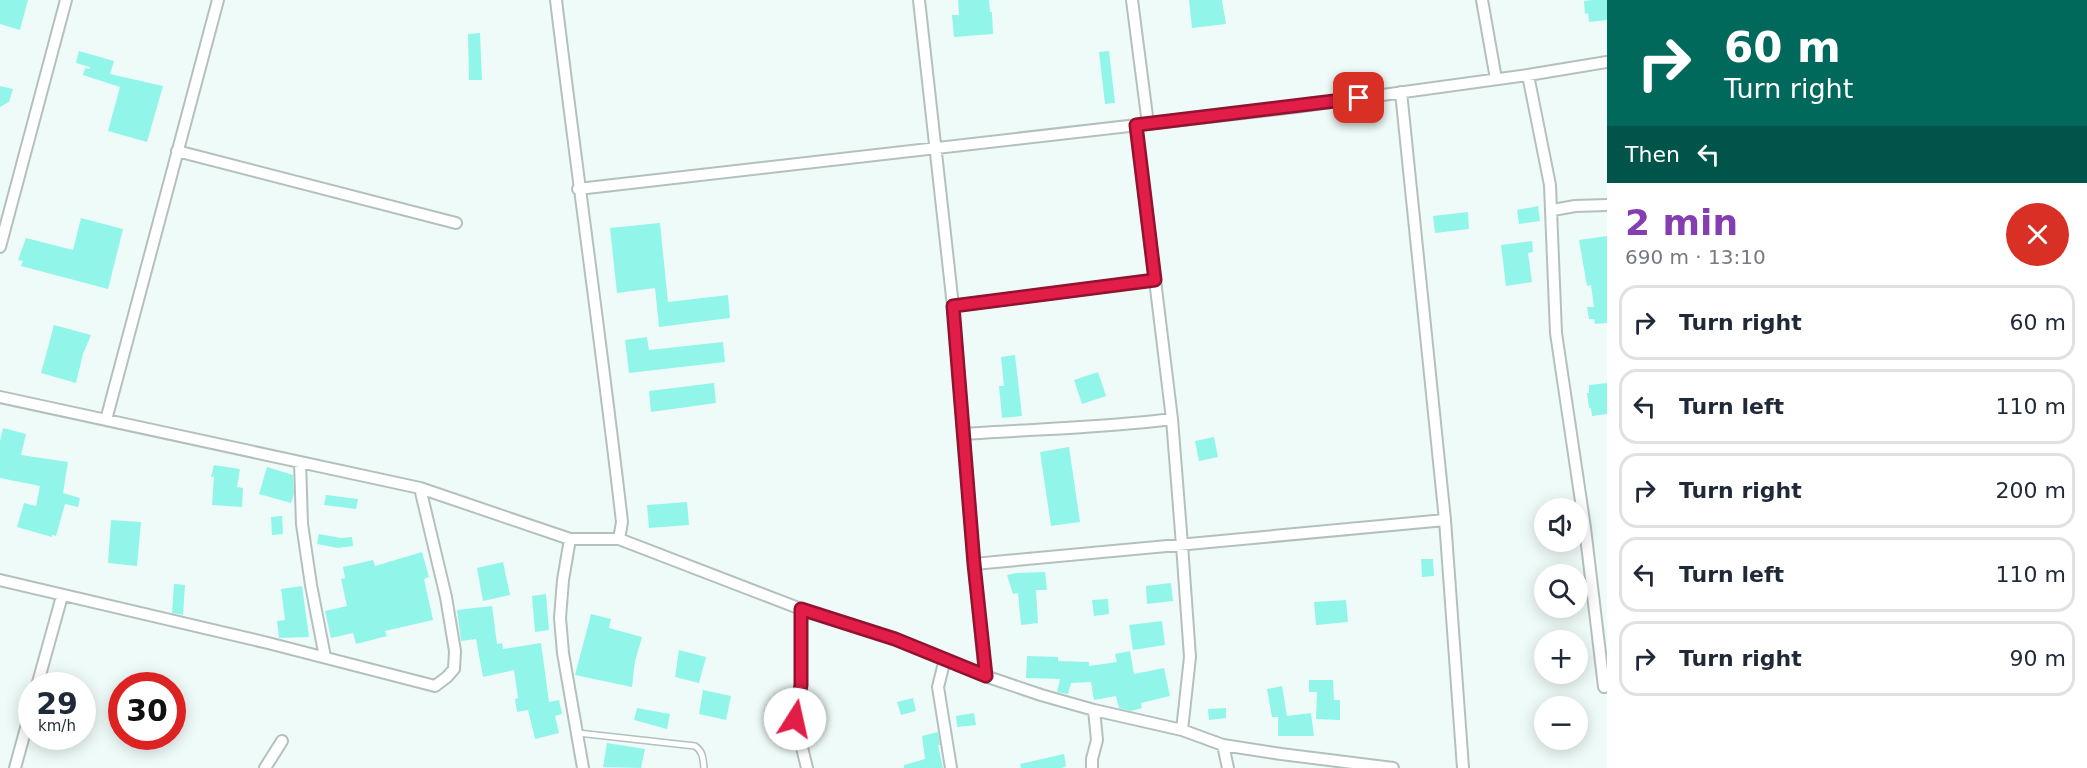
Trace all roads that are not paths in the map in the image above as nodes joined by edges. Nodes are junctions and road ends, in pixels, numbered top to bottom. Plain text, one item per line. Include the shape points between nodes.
1 (66, 0) edge
2 (218, 0) edge
3 (556, 0) edge
4 (919, 0) edge
5 (1132, 0) edge
6 (1482, 0) edge
7 (1607, 62) edge
8 (1528, 75) junction
9 (1496, 79) junction
10 (1401, 92) junction
11 (1142, 125) junction
12 (936, 148) junction
13 (177, 151) junction
14 (578, 189) junction
15 (1607, 205) edge
16 (1552, 210) junction
17 (456, 223) dead end
18 (0, 247) edge
19 (1155, 280) junction
20 (953, 306) junction
21 (0, 397) edge
22 (1172, 419) junction
23 (106, 420) junction
24 (963, 434) junction
25 (300, 462) junction
26 (420, 488) junction
27 (1446, 520) junction
28 (570, 539) junction
29 (619, 539) junction
30 (1182, 545) junction
31 (974, 564) junction
32 (0, 580) edge
33 (62, 596) junction
34 (801, 609) junction
35 (325, 657) junction
36 (945, 659) junction
37 (41, 672) edge
38 (986, 676) junction
39 (1604, 687) dead end
40 (1094, 710) junction
41 (1182, 730) junction
42 (578, 733) junction
43 (282, 741) dead end
44 (1223, 745) junction
45 (20, 750) edge
46 (15, 768) edge
47 (265, 768) edge
48 (583, 768) edge
49 (704, 768) edge
50 (807, 768) edge
51 (951, 768) edge
52 (1092, 768) edge
53 (1228, 768) edge
54 (1393, 768) edge
55 (1462, 768) edge

1 - 18 street
2 - 13 street
3 - 14 street
4 - 12 street
5 - 11 street
6 - 9 street
7 - 8 street
8 - 9 street
8 - 16 street
9 - 10 street
10 - 11 street
10 - 27 street
11 - 12 street
11 - 19 street
12 - 14 street
12 - 20 street
13 - 17 street
13 - 23 street
14 - 29 street via 622,522
15 - 16 street
16 - 39 street via 1556,333
19 - 20 street
19 - 22 street
20 - 24 street
21 - 23 street
22 - 24 street
22 - 30 street
23 - 25 street
24 - 31 street
25 - 26 street
25 - 35 street via 302,524
26 - 28 street
26 - 35 street via 446,597 454,669 435,686
27 - 30 street
27 - 55 street
28 - 29 street
28 - 42 street via 560,618
29 - 34 street
30 - 31 street
30 - 41 street via 1190,657
31 - 38 street
32 - 33 street
33 - 35 street
33 - 37 street
34 - 36 street
34 - 50 street via 801,685 795,719
36 - 38 street
36 - 51 street via 938,687
38 - 40 street
40 - 41 street
40 - 52 street via 1097,740
41 - 44 street
42 - 48 street
42 - 49 lane via 695,746 703,756
43 - 47 street
44 - 53 street
44 - 54 street
45 - 46 street

